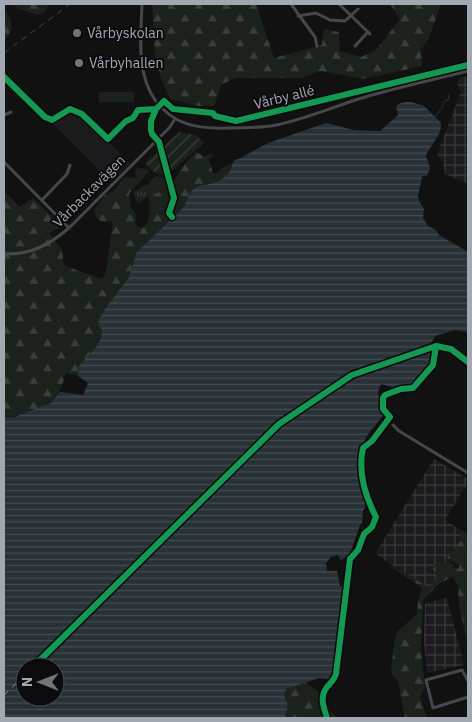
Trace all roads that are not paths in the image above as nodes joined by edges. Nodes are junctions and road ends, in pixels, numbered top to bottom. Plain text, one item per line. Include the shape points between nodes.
1 (142, 4) edge
2 (291, 4) edge
3 (339, 4) edge
4 (358, 9) dead end
5 (298, 16) junction
6 (351, 16) junction
7 (317, 46) dead end
8 (355, 46) dead end
9 (468, 71) edge
10 (379, 86) dead end
11 (330, 99) junction
12 (332, 107) junction
13 (11, 112) dead end
14 (4, 115) edge
15 (215, 116) dead end
16 (175, 118) junction
17 (243, 120) junction
18 (244, 128) junction
19 (4, 162) edge
20 (70, 165) dead end
21 (42, 200) junction
22 (69, 228) junction
23 (4, 254) edge
24 (429, 349) dead end
25 (468, 362) edge
26 (393, 424) dead end
27 (468, 473) edge
28 (468, 681) edge
29 (468, 697) edge

1 - 16 street, Vårby allé via 144,78 155,99
2 - 5 street
3 - 6 street
4 - 6 street
5 - 6 street via 316,13 330,20 344,21
5 - 7 street via 315,37
6 - 8 street via 369,33
9 - 12 street, Vårby allé
10 - 11 street, Vårby allé
11 - 12 street, Vårby allé
11 - 17 street, Vårby allé
12 - 18 street, Vårby allé via 278,124
13 - 14 street
15 - 17 street, Vårby allé
16 - 18 street, Vårby allé via 199,128
16 - 22 street, Vårbackavägen
17 - 18 street, Vårby allé
19 - 21 street
20 - 21 street via 67,174
21 - 22 street
22 - 23 street, Vårbackavägen via 55,240 33,251
24 - 25 main road via 436,346 451,349
26 - 27 street via 399,431
28 - 29 street via 462,670 426,680 434,708

